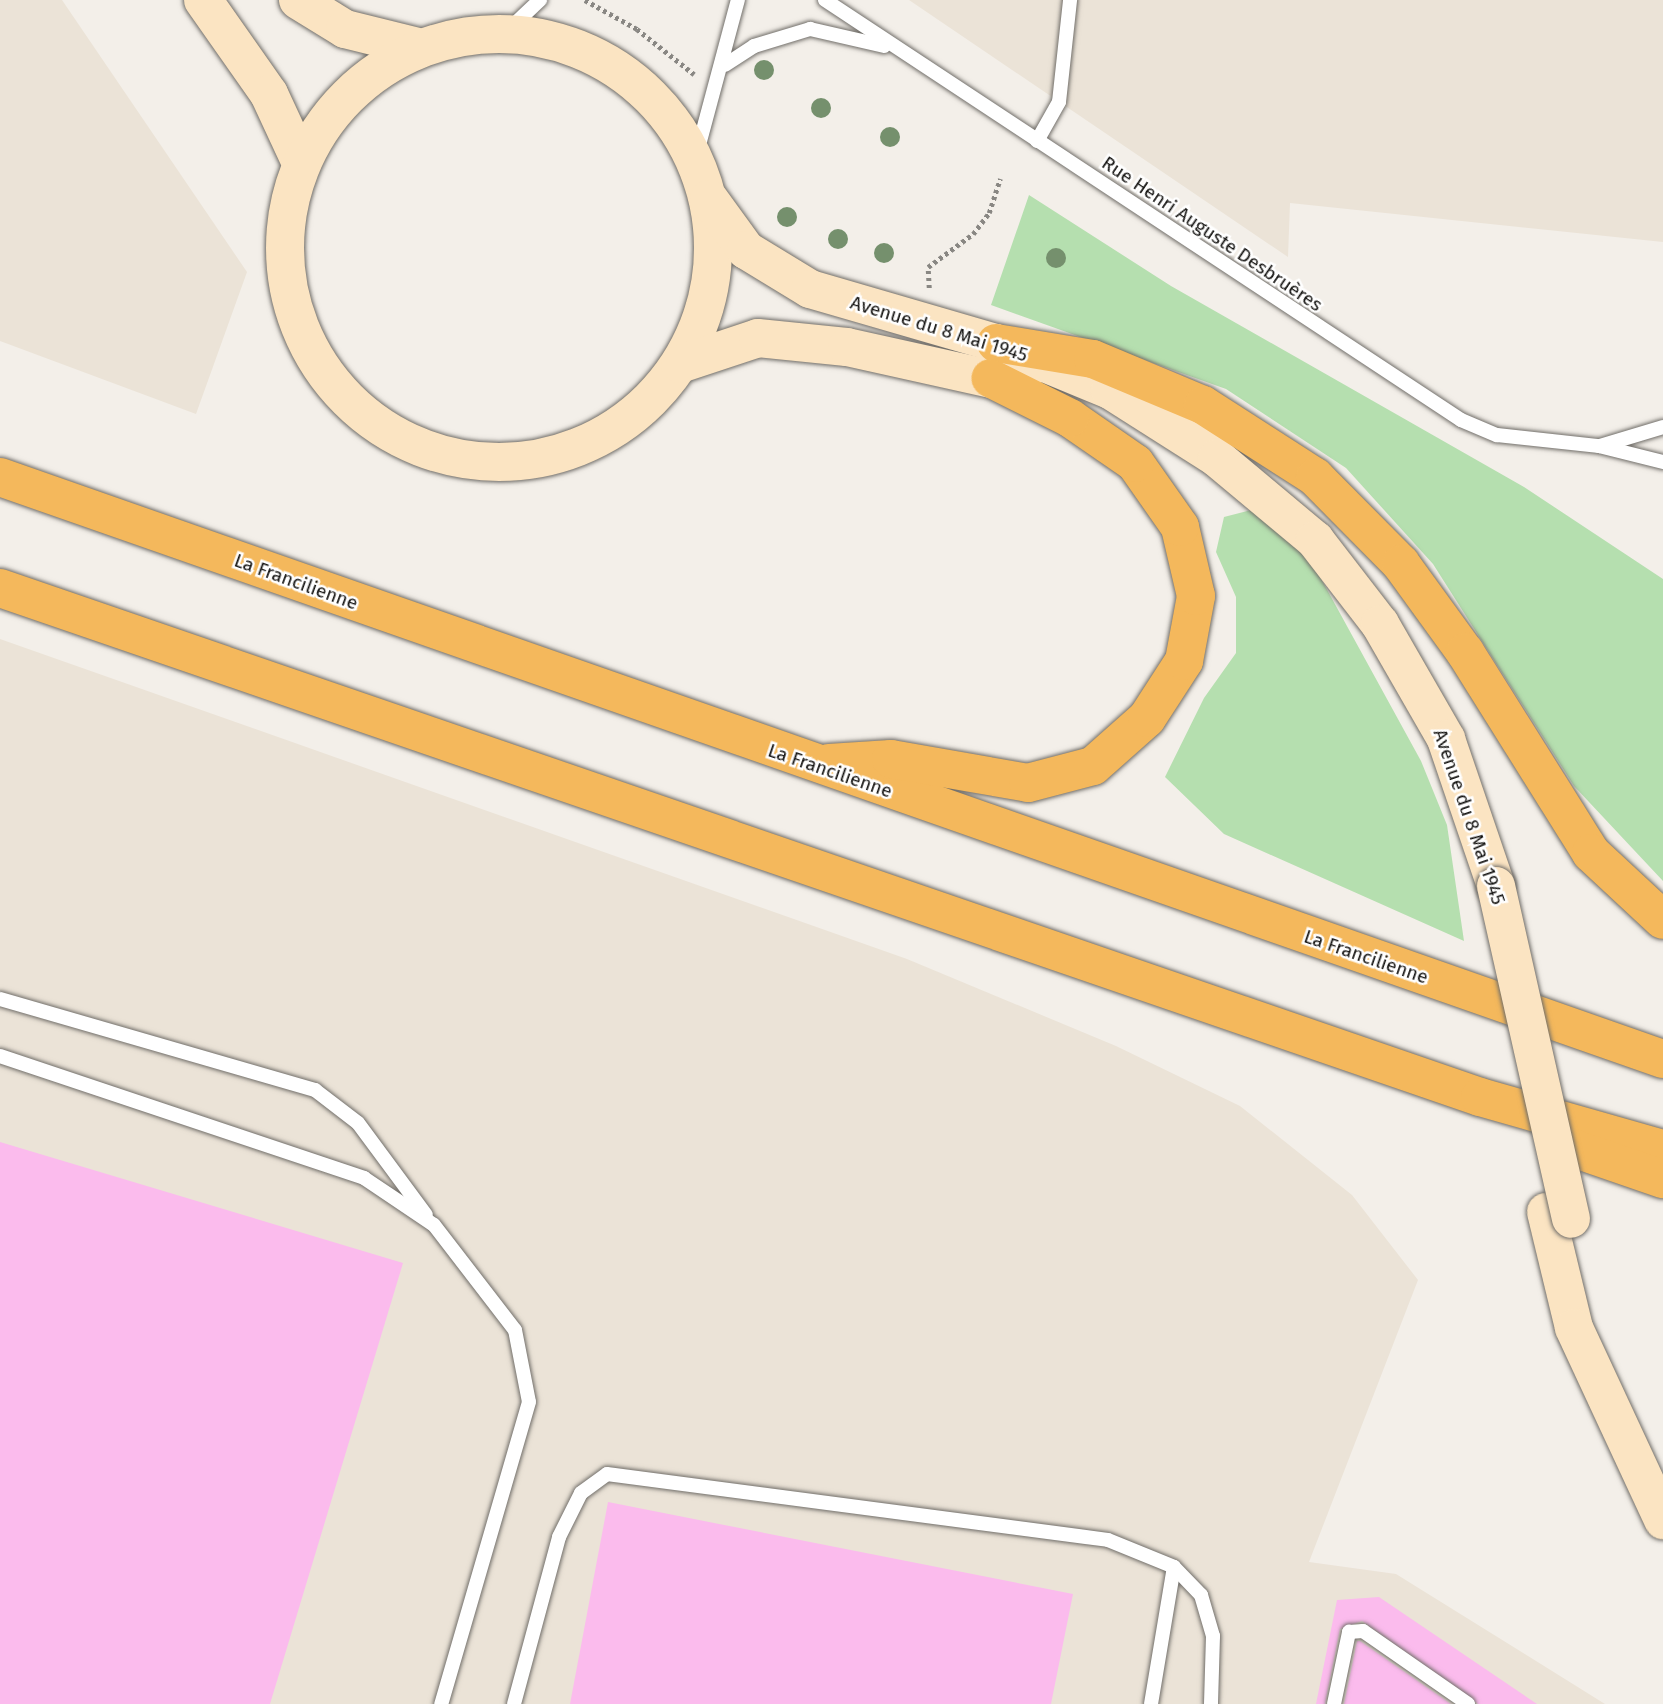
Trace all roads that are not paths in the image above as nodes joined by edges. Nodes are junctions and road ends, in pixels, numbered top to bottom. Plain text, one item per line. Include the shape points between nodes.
1 (298, 0) edge
2 (540, 0) edge
3 (738, 0) edge
4 (825, 0) edge
5 (1070, 0) edge
6 (204, 2) edge
7 (506, 32) junction
8 (418, 47) junction
9 (902, 51) junction
10 (725, 65) junction
11 (1037, 141) junction
12 (695, 160) junction
13 (301, 163) junction
14 (708, 198) junction
15 (993, 360) junction
16 (680, 364) junction
17 (1663, 427) edge
18 (1599, 446) junction
19 (1663, 462) edge
20 (0, 477) edge
21 (0, 588) edge
22 (808, 764) junction
23 (1663, 920) edge
24 (0, 999) edge
25 (0, 1056) edge
26 (1663, 1059) edge
27 (1480, 1097) junction
28 (1663, 1149) edge
29 (1663, 1179) edge
30 (1558, 1215) junction
31 (434, 1224) junction
32 (1663, 1481) edge
33 (1663, 1520) edge
34 (1174, 1567) junction
35 (441, 1704) edge
36 (514, 1704) edge
37 (1151, 1704) edge
38 (1211, 1704) edge
39 (1334, 1704) edge
40 (1468, 1704) edge

1 - 8 main road, Avenue du 8 Mai 1945 via 345,29
2 - 7 lane
3 - 10 lane
4 - 9 lane, Rue Henri Auguste Desbruères
5 - 11 lane via 1059,102
6 - 13 main road via 269,94
7 - 8 main road, Avenue du 8 Mai 1945
7 - 12 main road, Avenue du 8 Mai 1945 via 565,43 619,69 664,109
8 - 13 main road, Avenue du 8 Mai 1945 via 369,75 329,115
9 - 10 lane via 810,29 754,46
9 - 11 lane, Rue Henri Auguste Desbruères
10 - 12 lane via 711,88
11 - 18 lane, Rue Henri Auguste Desbruères via 1461,421 1497,435
12 - 14 main road, Avenue du 8 Mai 1945
13 - 16 main road, Avenue du 8 Mai 1945 via 285,219 285,277 301,333 331,382 373,422 424,449 493,461 539,459 594,441 642,408
14 - 15 main road, Avenue du 8 Mai 1945 via 746,250 810,289
14 - 16 main road, Avenue du 8 Mai 1945 via 714,255 706,301
15 - 16 main road, Avenue du 8 Mai 1945 via 758,338
15 - 22 highway via 1135,463 1180,527 1196,596 1184,661 1147,718 1093,766 1028,783 891,759
15 - 23 highway via 1093,359 1179,395 1315,477 1401,564 1465,652 1591,853
15 - 30 main road, Avenue du 8 Mai 1945, bridge via 1110,390 1217,458 1315,540 1380,624 1446,739
17 - 18 lane, Rue Henri Auguste Desbruères
18 - 19 lane, Rue Henri Auguste Desbruères
20 - 22 highway, La Francilienne
21 - 27 highway
22 - 26 highway, La Francilienne
24 - 31 lane via 315,1090 358,1123
25 - 31 lane via 364,1178
27 - 28 highway
27 - 29 highway via 1499,1123
30 - 32 main road, Avenue du 8 Mai 1945 via 1601,1345
30 - 33 main road, Avenue du 8 Mai 1945 via 1574,1328
31 - 35 lane via 515,1330 530,1402
34 - 36 lane via 1108,1540 607,1474 581,1493 559,1537
34 - 37 lane
34 - 38 lane via 1201,1595 1213,1636
39 - 40 lane via 1349,1632 1363,1631

